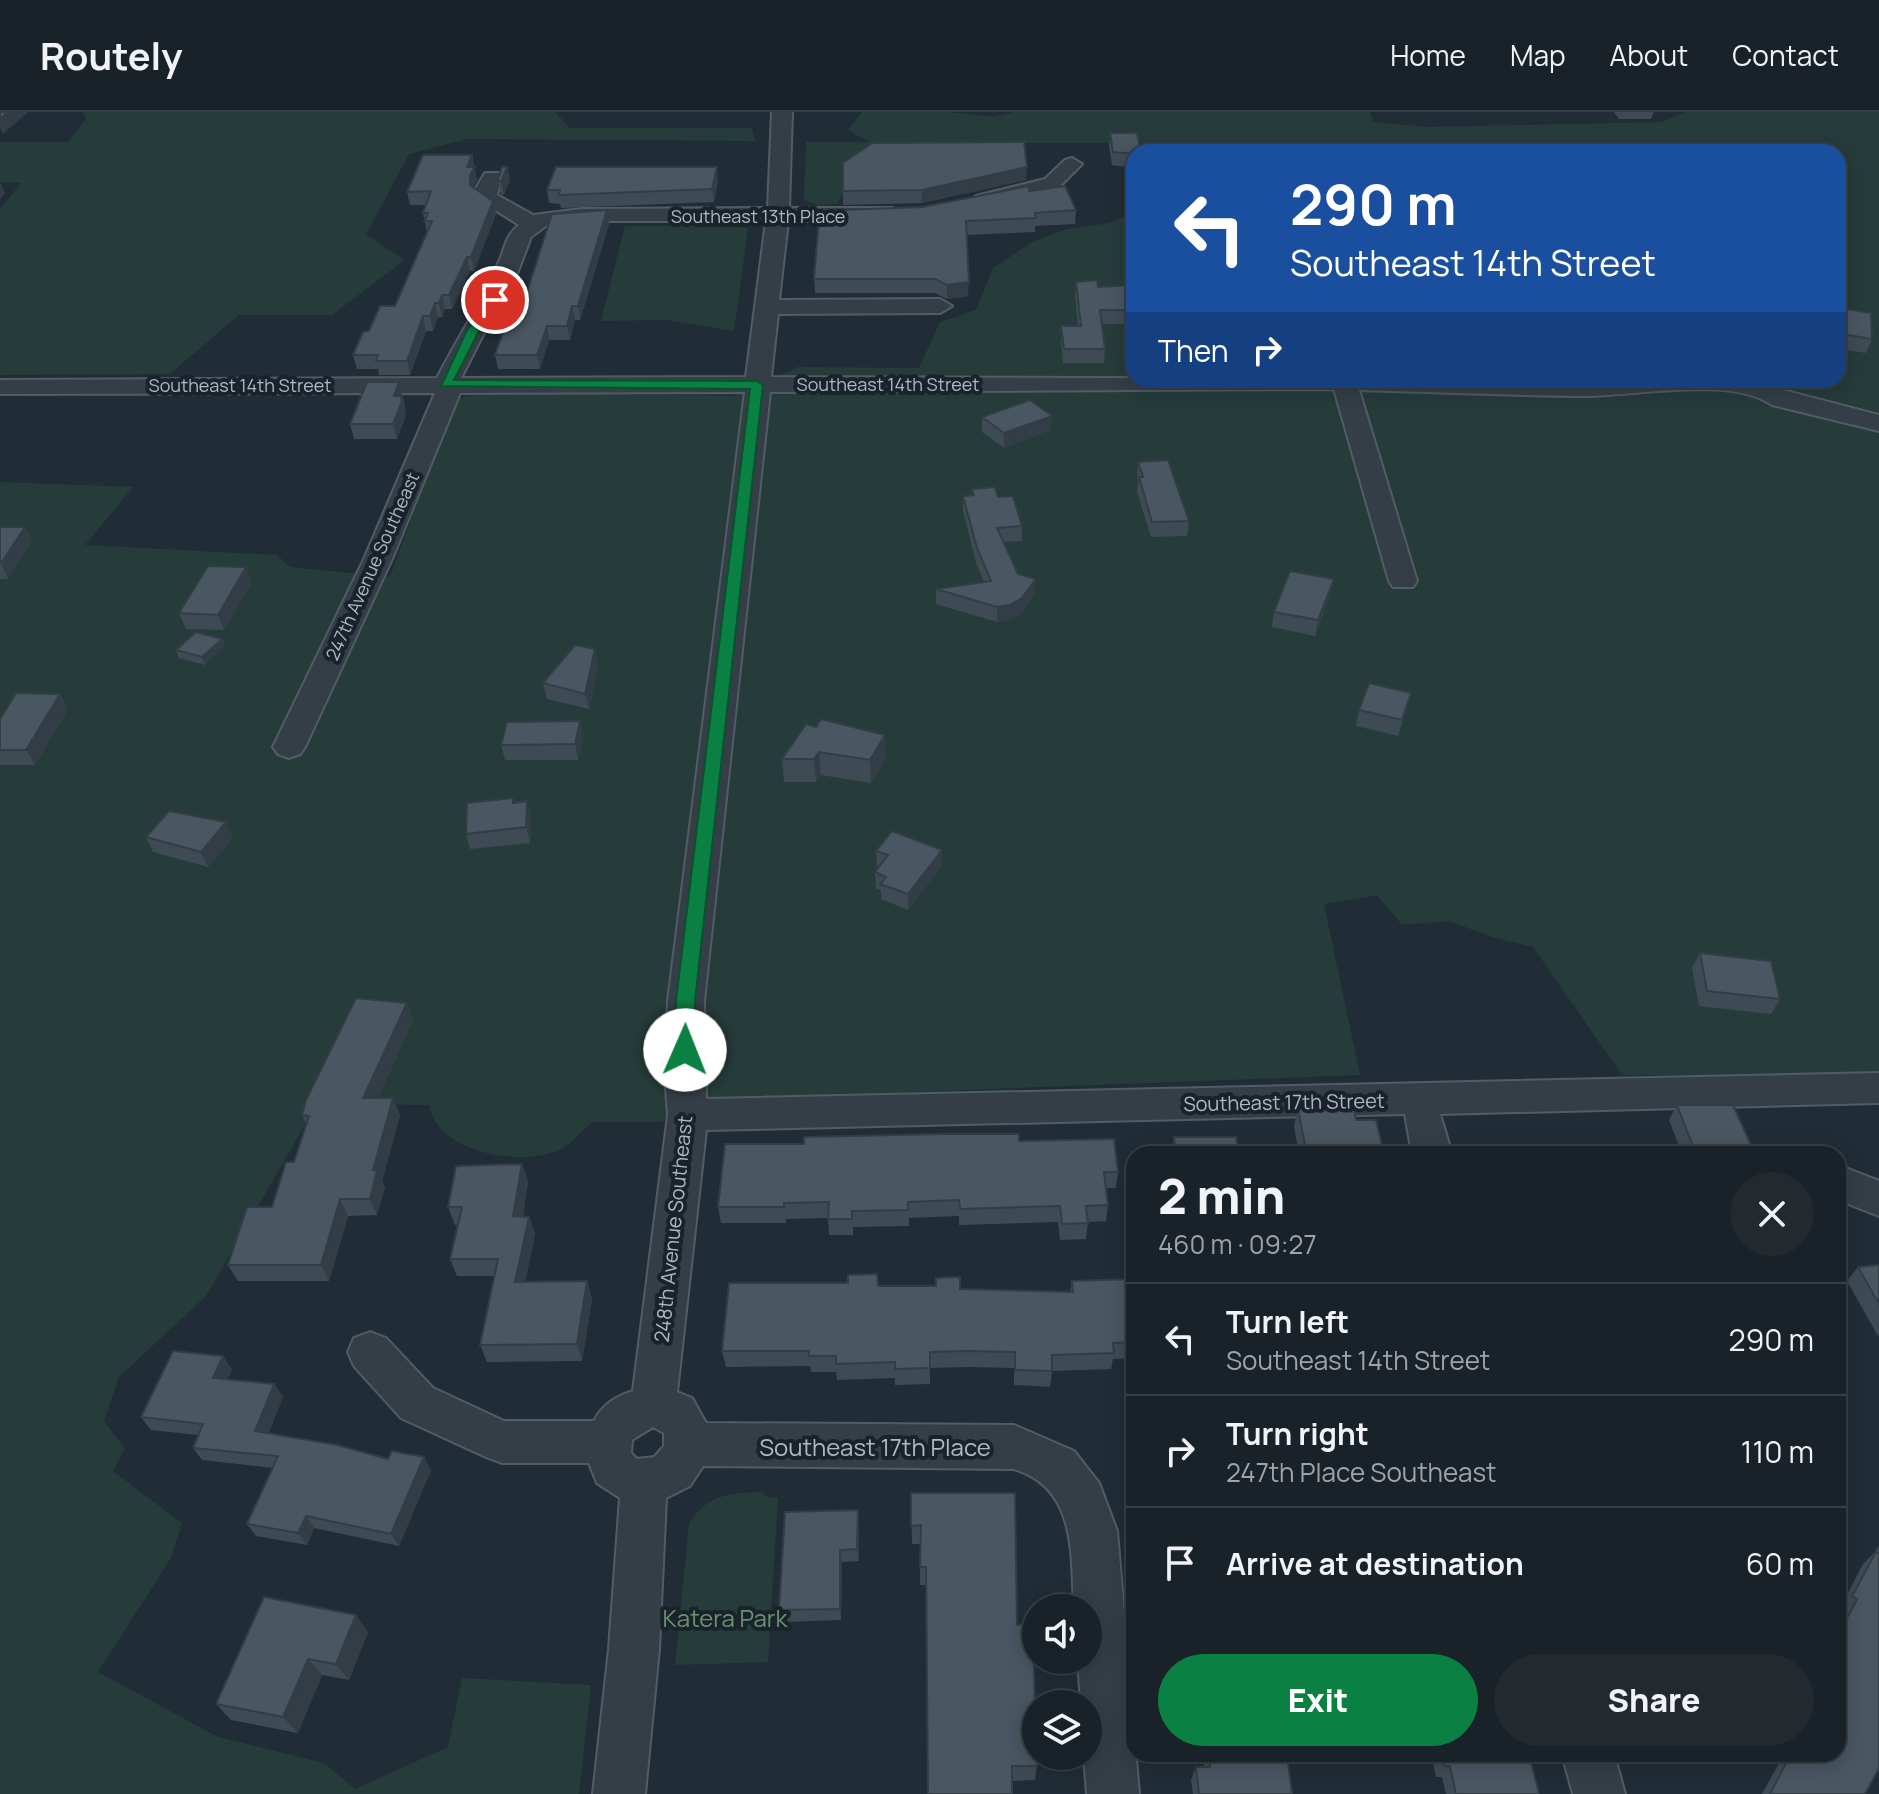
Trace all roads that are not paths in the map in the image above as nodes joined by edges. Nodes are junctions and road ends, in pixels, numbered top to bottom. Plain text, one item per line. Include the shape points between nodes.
1 (782, 112) edge
2 (1072, 164) dead end
3 (492, 177) dead end
4 (965, 204) edge
5 (922, 212) edge
6 (775, 216) junction
7 (532, 224) junction
8 (940, 306) dead end
9 (765, 307) junction
10 (1126, 383) edge
11 (448, 384) junction
12 (757, 385) junction
13 (0, 387) edge
14 (1346, 388) edge
15 (1549, 388) edge
16 (1594, 388) edge
17 (1755, 388) edge
18 (1879, 423) edge
19 (1403, 581) dead end
20 (289, 747) dead end
21 (1879, 1088) edge
22 (688, 1115) junction
23 (1846, 1185) edge
24 (1879, 1199) edge
25 (370, 1352) dead end
26 (653, 1406) junction
27 (607, 1442) junction
28 (688, 1444) junction
29 (644, 1482) junction
30 (1590, 1762) edge
31 (619, 1794) edge
32 (1113, 1794) edge
33 (1599, 1794) edge

1 - 6 street, 248th Avenue Southeast
2 - 4 street via 1052,183
3 - 7 street via 487,198
5 - 6 street, Southeast 13th Place
6 - 7 street, Southeast 13th Place via 581,215
6 - 9 street, 248th Avenue Southeast
7 - 11 street, 247th Avenue Southeast via 521,234 495,300 473,330
8 - 9 street
9 - 12 street, 248th Avenue Southeast
10 - 12 street, Southeast 14th Street
11 - 12 street, Southeast 14th Street
11 - 13 street, Southeast 14th Street
11 - 20 street, 247th Avenue Southeast via 378,559
12 - 22 street, 248th Avenue Southeast via 686,1001
14 - 19 street
15 - 16 street, Southeast 14th Street
17 - 18 street, Southeast 14th Street via 1781,400
21 - 22 street, Southeast 17th Street
22 - 26 street, 248th Avenue Southeast
23 - 24 street
25 - 27 street via 417,1403 502,1442
26 - 27 street via 619,1420
26 - 28 street via 676,1413
27 - 29 street via 614,1469
28 - 29 street via 678,1466
28 - 32 street, Southeast 17th Place via 1014,1447 1058,1464 1086,1503 1093,1531
29 - 31 street
30 - 33 street

